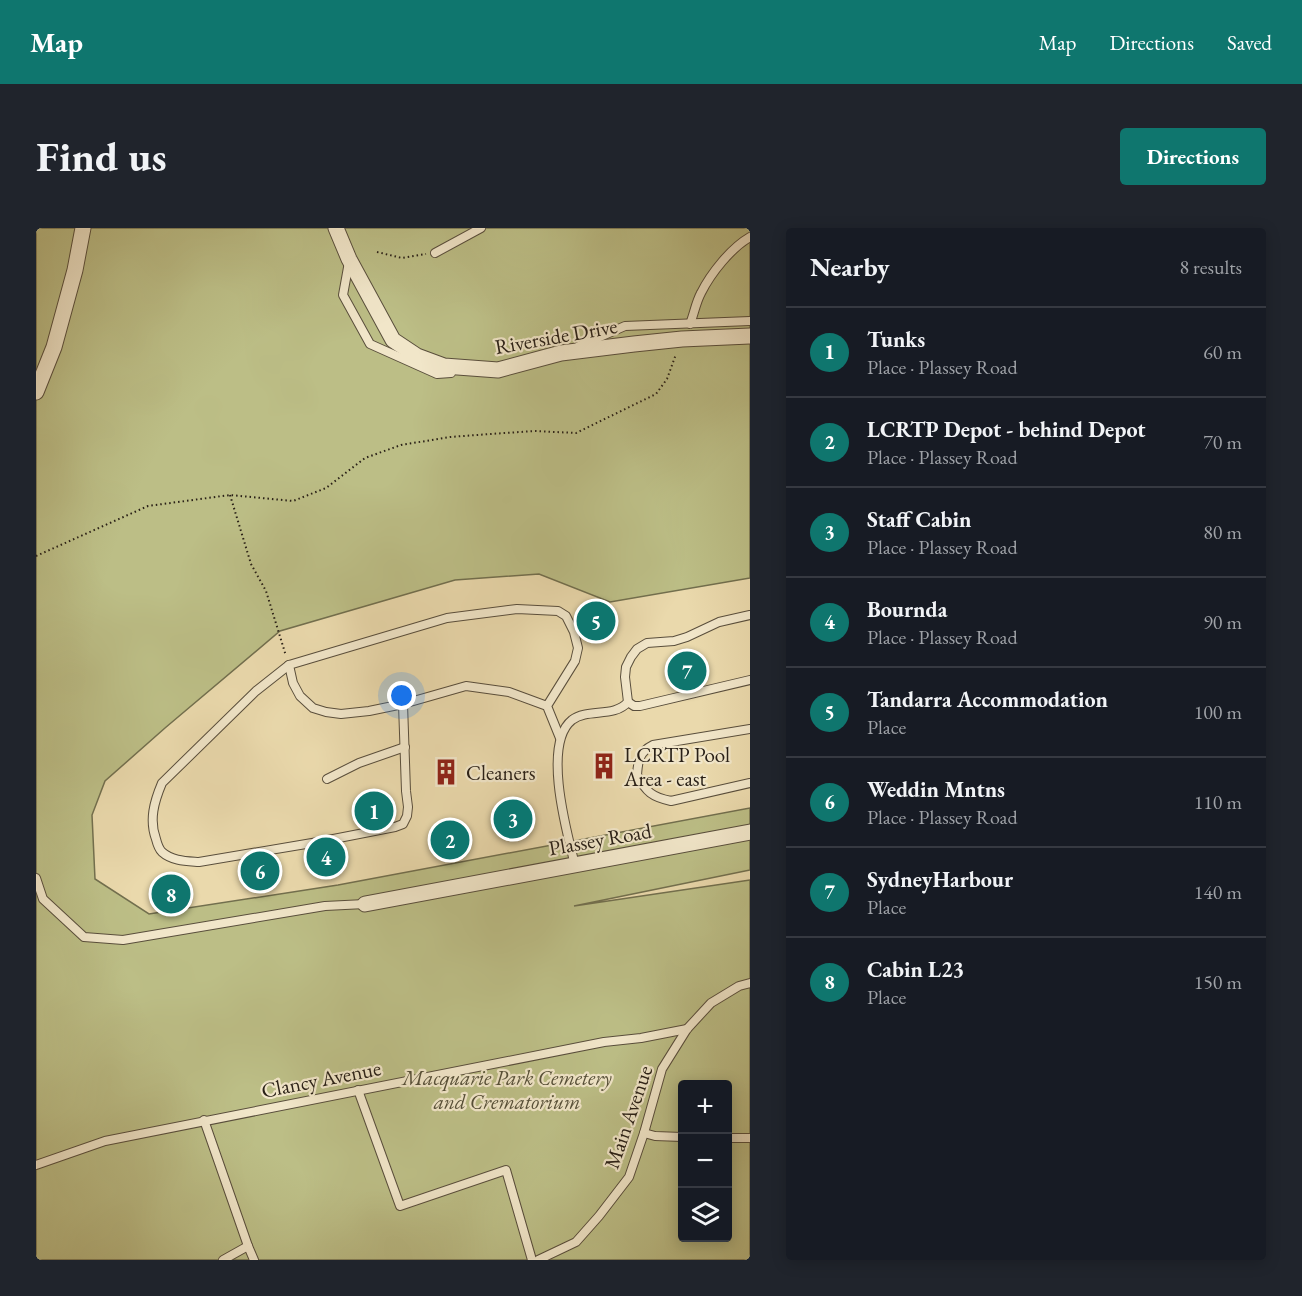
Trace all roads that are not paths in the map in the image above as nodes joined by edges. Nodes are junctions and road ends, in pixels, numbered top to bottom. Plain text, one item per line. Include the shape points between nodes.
1 (83, 228) edge
2 (336, 228) edge
3 (481, 228) edge
4 (750, 237) edge
5 (435, 253) road end
6 (349, 259) junction
7 (750, 321) edge
8 (690, 324) junction
9 (750, 336) edge
10 (561, 353) junction
11 (498, 370) junction
12 (36, 392) edge
13 (750, 615) edge
14 (288, 665) junction
15 (750, 680) edge
16 (628, 702) junction
17 (403, 704) junction
18 (547, 706) junction
19 (750, 729) edge
20 (560, 738) junction
21 (405, 747) junction
22 (327, 779) dead end
23 (750, 783) edge
24 (750, 832) edge
25 (575, 865) junction
26 (36, 878) edge
27 (365, 904) joint
28 (750, 983) edge
29 (687, 1029) junction
30 (358, 1090) junction
31 (204, 1120) junction
32 (644, 1133) junction
33 (678, 1137) edge
34 (732, 1138) edge
35 (750, 1138) edge
36 (36, 1165) edge
37 (248, 1246) junction
38 (223, 1260) edge
39 (255, 1260) edge
40 (532, 1260) edge
41 (538, 1260) edge

1 - 12 street via 54,347
2 - 6 street, Riverside Drive
3 - 5 lane
4 - 8 lane via 719,266 700,293
6 - 11 street, Riverside Drive via 393,340 417,356 444,366
6 - 11 lane via 343,295 370,344 437,374
7 - 8 lane
8 - 10 lane via 625,326
9 - 10 street, Riverside Drive via 682,339
10 - 11 street, Riverside Drive
13 - 16 lane via 637,649 626,667
14 - 17 lane via 300,696 313,708 341,714
14 - 18 lane via 447,618 517,609 558,611 566,616 578,648
14 - 21 lane via 162,783 152,828 163,852 180,861 199,862 403,824 408,807
15 - 16 lane via 640,706
16 - 20 lane via 622,708 571,721
17 - 18 lane via 466,686 509,692
17 - 21 lane
18 - 20 lane
19 - 23 lane via 647,748 639,756 637,775 649,794 671,801
20 - 25 lane via 559,784
21 - 22 lane
24 - 25 street, Plassey Road
25 - 27 street, Plassey Road
26 - 27 lane, Plassey Road via 43,899 84,937 123,940 316,908
28 - 29 lane, Main Avenue via 711,1003
29 - 30 lane, Clancy Avenue
29 - 32 lane, Main Avenue via 662,1069
30 - 31 lane, Clancy Avenue
30 - 40 lane via 400,1206 506,1170
31 - 36 lane, Clancy Avenue via 105,1140
31 - 37 lane
32 - 33 lane
32 - 41 lane, Main Avenue via 629,1177 599,1216 576,1242
34 - 35 lane
37 - 38 lane
37 - 39 lane

